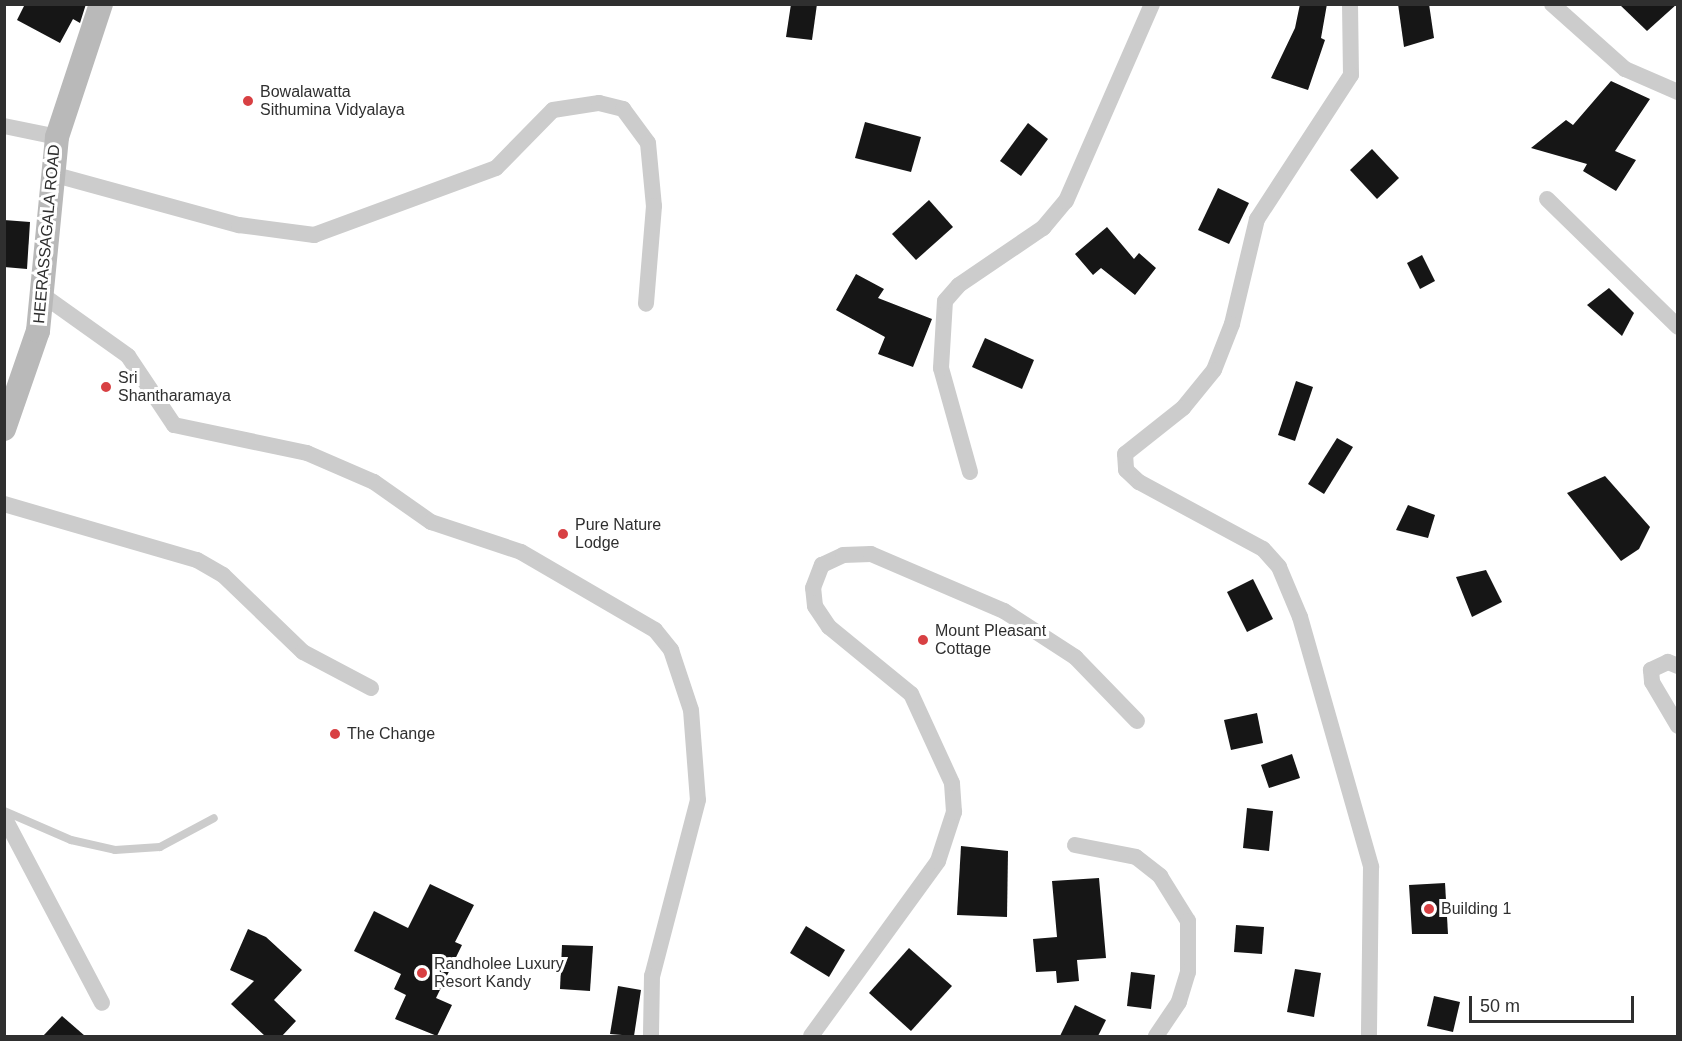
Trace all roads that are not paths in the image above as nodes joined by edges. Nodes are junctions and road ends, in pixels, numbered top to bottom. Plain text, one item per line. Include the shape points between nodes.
1 (101, 4) edge
2 (1152, 4) edge
3 (1350, 4) edge
4 (1552, 4) edge
5 (1677, 92) edge
6 (4, 126) edge
7 (57, 137) junction
8 (52, 174) junction
9 (1547, 199) dead end
10 (44, 296) junction
11 (646, 304) dead end
12 (1677, 327) edge
13 (4, 429) edge
14 (970, 472) dead end
15 (4, 504) edge
16 (1677, 666) edge
17 (371, 688) dead end
18 (1137, 721) dead end
19 (1677, 726) edge
20 (4, 811) edge
21 (4, 817) edge
22 (214, 818) dead end
23 (1075, 845) dead end
24 (102, 1003) dead end
25 (651, 1036) edge
26 (813, 1036) edge
27 (1156, 1036) edge
28 (1369, 1036) edge

1 - 7 street, HEERASSAGALA ROAD
2 - 14 street via 1066,201 1043,228 959,285 945,302 941,368
3 - 28 street via 1351,75 1257,219 1232,324 1214,370 1183,408 1125,454 1126,470 1139,482 1263,549 1279,567 1296,607 1371,867
4 - 5 street via 1625,69
6 - 7 street
7 - 8 street, HEERASSAGALA ROAD
8 - 10 street, HEERASSAGALA ROAD
8 - 11 street via 239,225 314,235 496,168 554,110 599,103 622,109 648,144 654,206
9 - 12 street
10 - 13 street, HEERASSAGALA ROAD via 38,331
10 - 25 street via 128,356 174,425 307,453 374,482 431,522 521,552 655,630 671,650 691,710 698,800 652,976
15 - 17 street via 197,560 223,575 303,652
16 - 19 street via 1668,663 1651,670 1652,682
18 - 26 street via 1075,657 1004,611 871,554 843,555 822,565 813,588 816,606 829,627 911,694 952,783 954,812 938,861
20 - 22 lane via 71,840 115,850 160,847
21 - 24 street
23 - 27 street via 1136,857 1160,876 1188,921 1188,972 1179,1002

